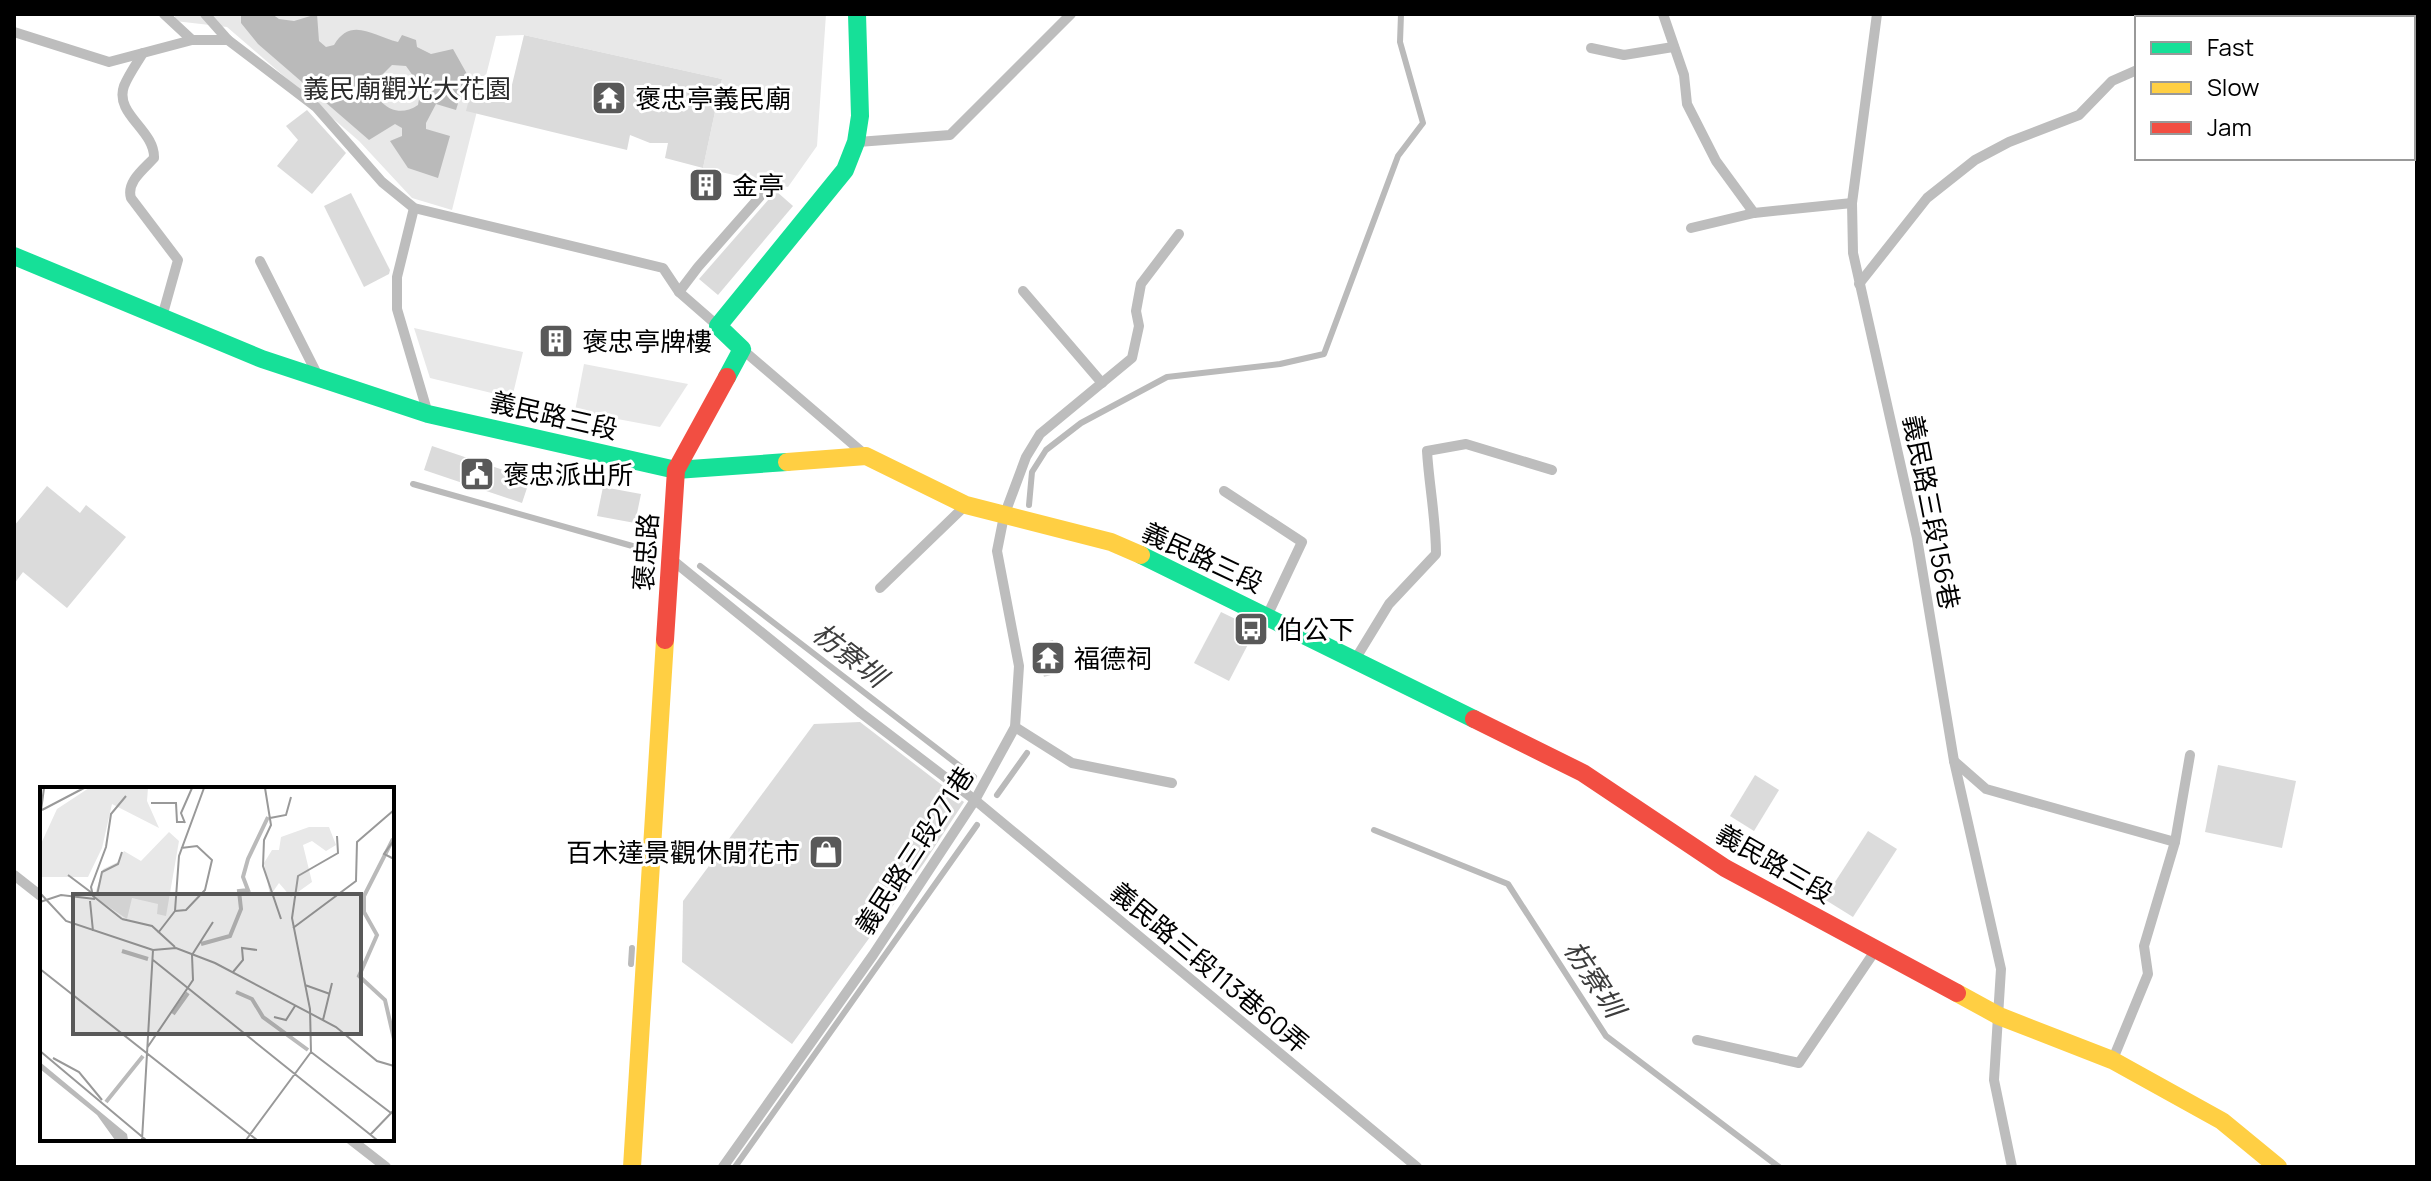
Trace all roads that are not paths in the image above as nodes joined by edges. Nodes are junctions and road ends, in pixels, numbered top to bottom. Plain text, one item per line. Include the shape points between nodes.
1 (164, 14) edge
2 (205, 14) edge
3 (857, 14) edge
4 (1071, 14) edge
5 (1663, 14) edge
6 (1877, 14) edge
7 (14, 32) edge
8 (192, 40) junction
9 (228, 40) junction
10 (1673, 47) junction
11 (1591, 48) dead end
12 (143, 53) junction
13 (2135, 71) edge
14 (856, 142) junction
15 (771, 184) dead end
16 (1852, 203) junction
17 (414, 208) junction
18 (1754, 213) junction
19 (1691, 228) dead end
20 (1179, 234) dead end
21 (14, 256) edge
22 (260, 261) dead end
23 (1859, 284) junction
24 (1023, 291) dead end
25 (679, 292) junction
26 (162, 317) junction
27 (718, 326) junction
28 (742, 349) junction
29 (320, 379) junction
30 (1102, 383) junction
31 (428, 414) junction
32 (866, 456) junction
33 (676, 470) junction
34 (1552, 470) dead end
35 (1224, 491) dead end
36 (966, 505) junction
37 (1004, 516) junction
38 (671, 559) junction
39 (880, 588) dead end
40 (1267, 616) junction
41 (1355, 660) junction
42 (1015, 727) junction
43 (2190, 755) dead end
44 (1954, 761) junction
45 (1172, 783) dead end
46 (975, 800) junction
47 (2175, 842) junction
48 (14, 875) edge
49 (40, 895) edge
50 (1876, 950) junction
51 (1999, 1016) junction
52 (1697, 1040) dead end
53 (2112, 1060) junction
54 (353, 1141) edge
55 (386, 1167) edge
56 (632, 1167) edge
57 (723, 1167) edge
58 (1417, 1167) edge
59 (2012, 1167) edge
60 (2278, 1167) edge

1 - 8 lane
2 - 9 lane
3 - 14 street
4 - 14 lane via 950,135
5 - 10 lane
6 - 16 lane, 義民路三段156巷
7 - 12 lane via 109,62
8 - 9 lane
8 - 12 lane
9 - 17 lane via 316,107 382,182
10 - 11 lane via 1624,55
10 - 18 lane via 1684,75 1687,104 1716,161
12 - 26 lane via 122,97 152,141 154,158 131,184 131,198 178,260
13 - 23 lane via 2112,81 2079,115 1975,160 1927,198
14 - 27 street via 845,170
15 - 25 lane
16 - 18 lane
16 - 23 lane, 義民路三段156巷
17 - 25 lane via 663,268
17 - 31 lane via 397,277 397,309
18 - 19 lane
20 - 30 lane, 義民路三段271巷 via 1141,284 1132,358
21 - 26 street, 義民路三段
22 - 29 lane
23 - 44 lane, 義民路三段156巷 via 1917,538
24 - 30 lane
25 - 27 lane
26 - 29 street, 義民路三段
27 - 28 street
28 - 32 lane
28 - 33 street, 褒忠路
29 - 31 street, 義民路三段
30 - 37 lane, 義民路三段271巷 via 1032,444
31 - 33 street, 義民路三段
32 - 33 street, 義民路三段
32 - 36 street, 義民路三段
33 - 38 street, 褒忠路
34 - 41 lane via 1466,444 1427,451 1436,554 1389,604
35 - 40 lane via 1302,542
36 - 37 street, 義民路三段
36 - 39 lane
37 - 40 street, 義民路三段 via 1111,542
37 - 42 lane, 義民路三段271巷 via 997,551 1019,666
38 - 46 lane, 義民路三段113巷60弄
38 - 56 street, 褒忠路
40 - 41 street, 義民路三段
41 - 50 street, 義民路三段 via 1583,773 1725,868
42 - 45 lane via 1072,763
42 - 46 lane, 義民路三段271巷
43 - 47 lane
44 - 47 lane via 1986,789
44 - 51 lane, 義民路三段156巷 via 2001,969
46 - 57 lane, 義民路三段271巷
46 - 58 lane, 義民路三段113巷60弄
47 - 53 lane via 2144,946 2148,974
48 - 49 lane
50 - 51 street, 義民路三段
50 - 52 lane via 1799,1063
51 - 53 street, 義民路三段
51 - 59 lane, 義民路三段156巷 via 1994,1080
53 - 60 street, 義民路三段 via 2222,1121
54 - 55 lane

